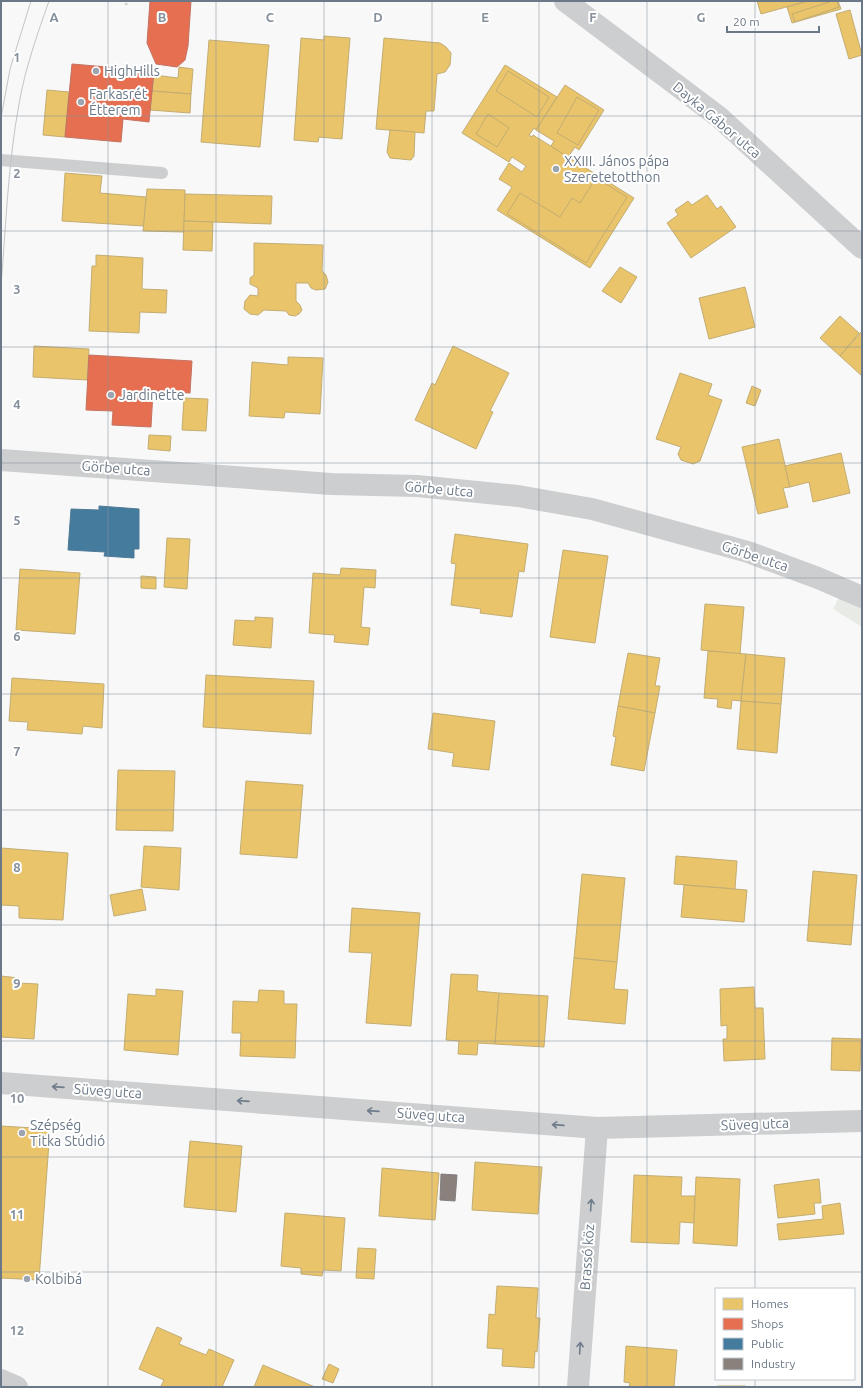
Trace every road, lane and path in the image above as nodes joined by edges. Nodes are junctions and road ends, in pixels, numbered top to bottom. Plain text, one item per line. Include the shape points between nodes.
1 (127, 1) edge
2 (565, 1) edge
3 (126, 5) dead end
4 (1, 160) edge
5 (162, 173) dead end
6 (862, 248) edge
7 (1, 460) edge
8 (862, 597) edge
9 (1, 1083) edge
10 (862, 1121) edge
11 (597, 1128) junction
12 (1, 1380) edge
13 (17, 1387) edge
14 (578, 1387) edge

1 - 3 path
2 - 6 street, Dayka Gábor utca via 719,117
4 - 5 lane
7 - 8 street, Görbe utca via 331,484 417,486 518,496 592,509 748,552
11 -> 9 street, Süveg utca
10 - 11 street, Süveg utca
14 -> 11 street, Brassó köz
12 - 13 street

